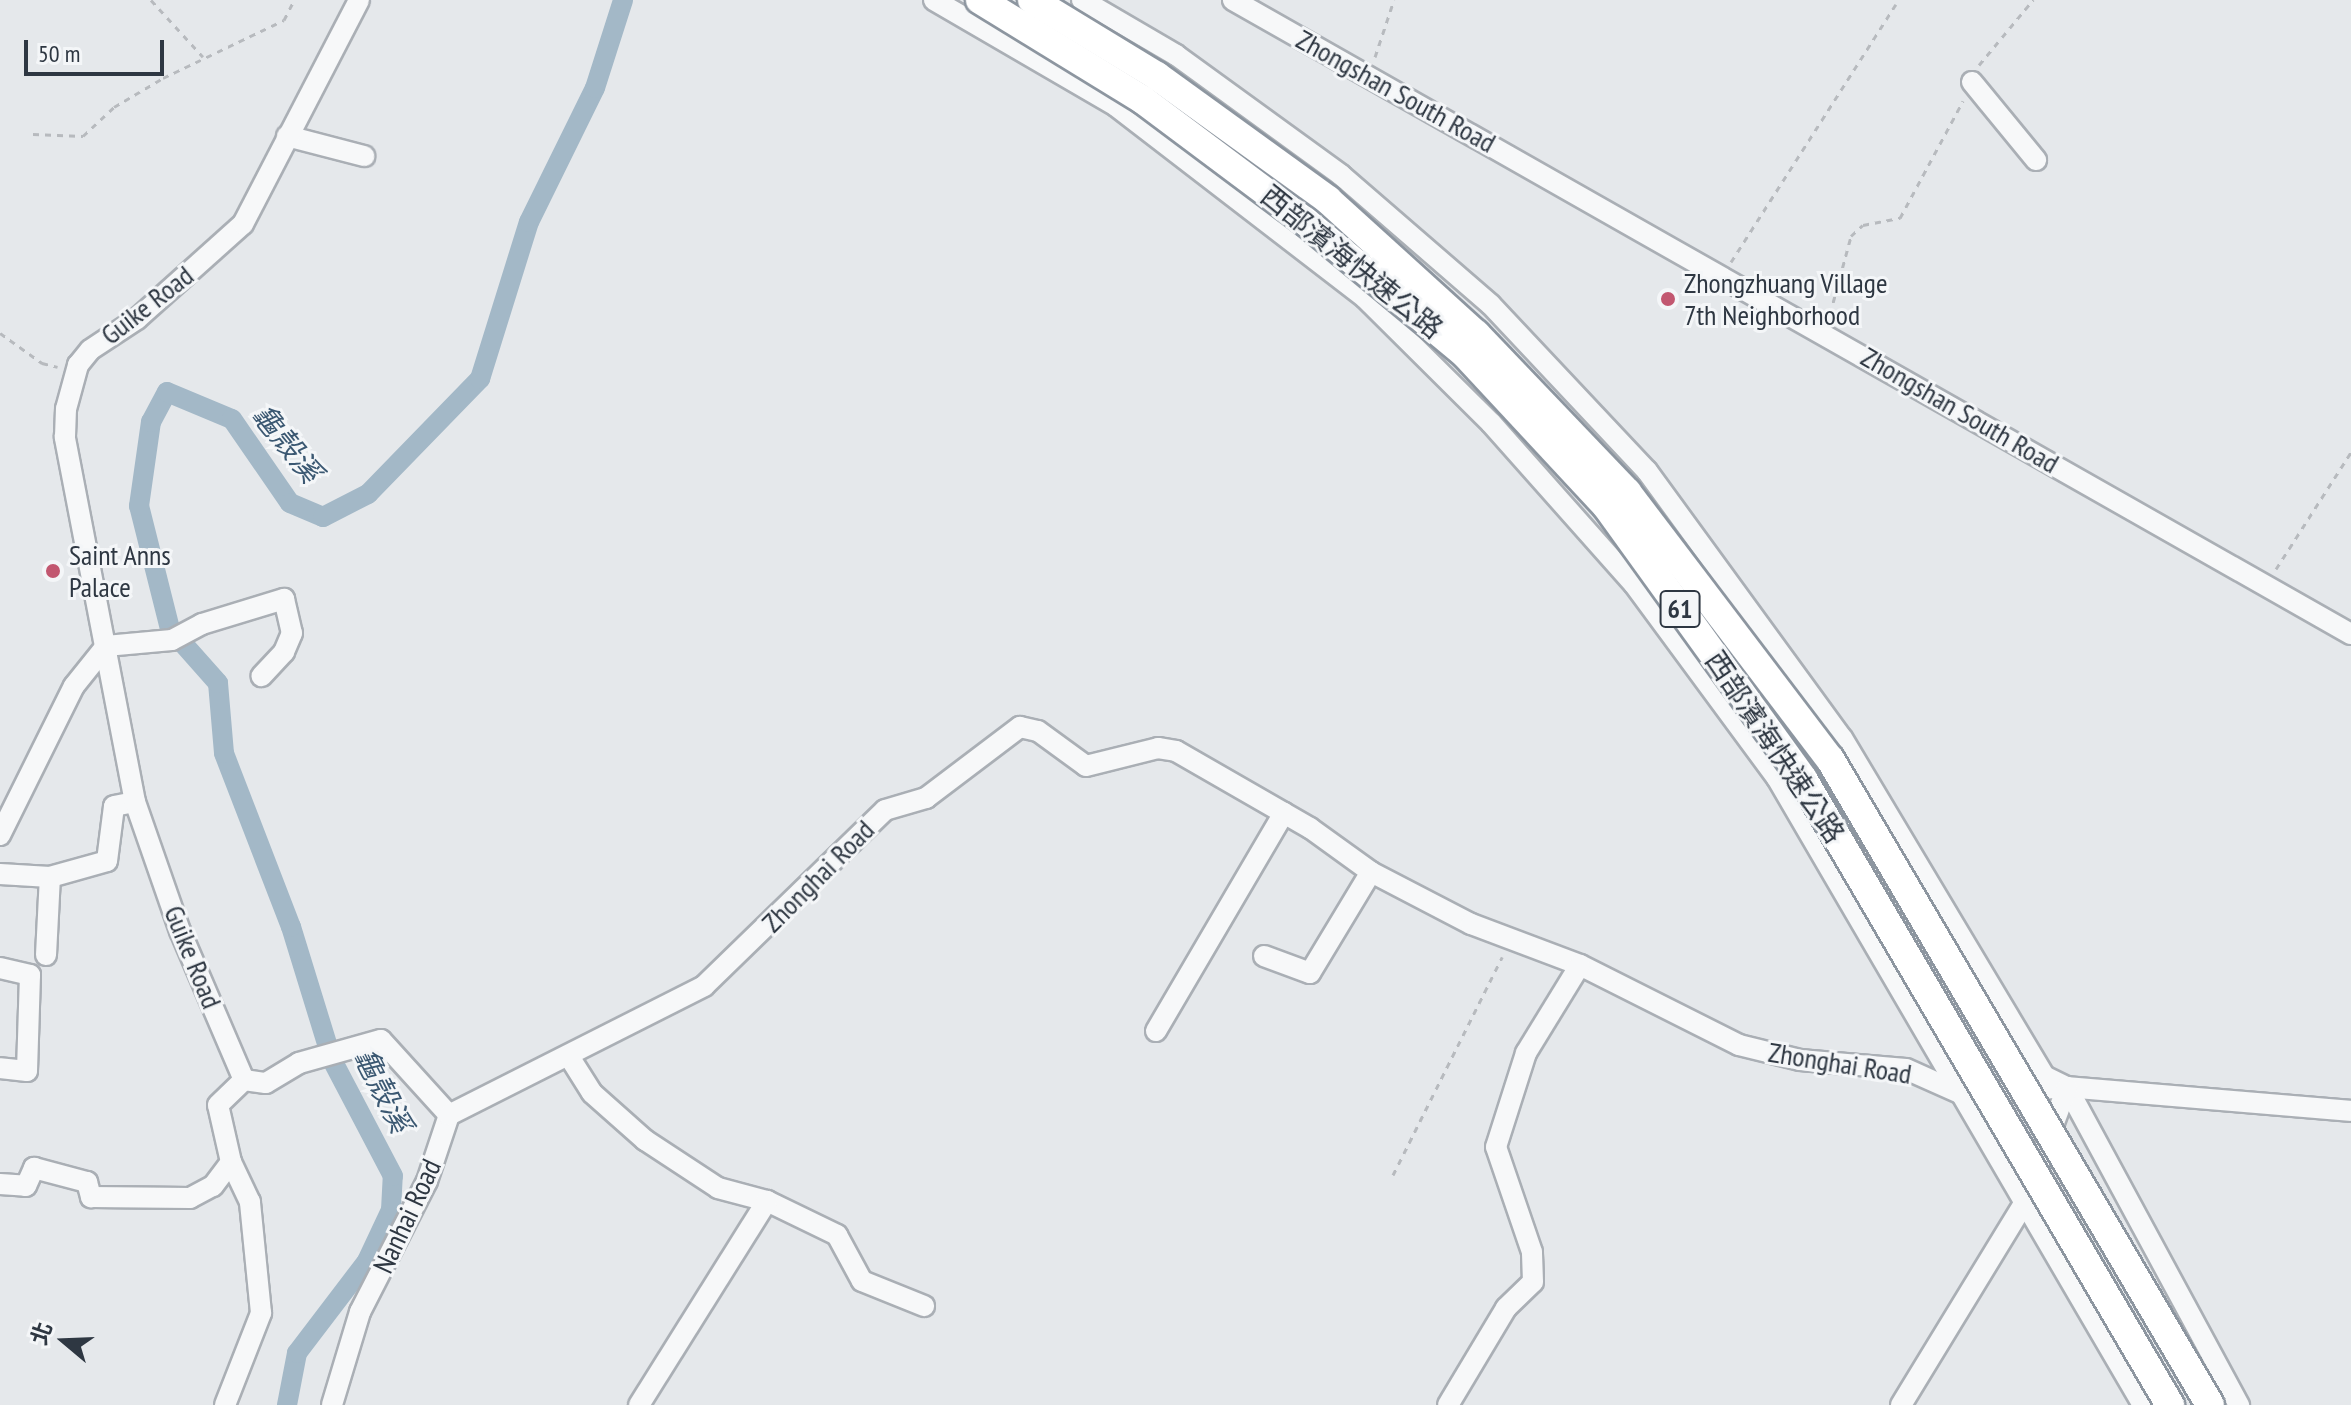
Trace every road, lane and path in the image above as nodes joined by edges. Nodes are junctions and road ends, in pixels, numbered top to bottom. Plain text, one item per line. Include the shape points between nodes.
1 (151, 0) edge
2 (294, 0) edge
3 (359, 0) edge
4 (934, 0) edge
5 (980, 0) edge
6 (1032, 0) edge
7 (1082, 0) edge
8 (1233, 0) edge
9 (1394, 0) edge
10 (2033, 0) edge
11 (1896, 4) dead end
12 (203, 57) junction
13 (1368, 76) junction
14 (1972, 82) junction
15 (33, 134) dead end
16 (287, 136) junction
17 (364, 156) dead end
18 (2036, 160) dead end
19 (1722, 276) junction
20 (0, 333) edge
21 (1825, 333) junction
22 (76, 372) junction
23 (2351, 452) edge
24 (2265, 586) junction
25 (2351, 634) edge
26 (106, 646) junction
27 (262, 676) dead end
28 (135, 802) junction
29 (1284, 813) junction
30 (0, 835) edge
31 (1371, 872) junction
32 (0, 874) edge
33 (50, 877) junction
34 (1511, 939) junction
35 (46, 955) dead end
36 (1264, 956) dead end
37 (1580, 965) junction
38 (0, 968) edge
39 (1156, 1031) dead end
40 (570, 1058) junction
41 (0, 1068) edge
42 (244, 1080) junction
43 (2067, 1087) junction
44 (1964, 1095) junction
45 (2351, 1111) edge
46 (449, 1115) junction
47 (231, 1162) junction
48 (1393, 1175) dead end
49 (0, 1184) edge
50 (767, 1201) junction
51 (2025, 1202) junction
52 (924, 1306) dead end
53 (225, 1405) edge
54 (332, 1405) edge
55 (639, 1405) edge
56 (1448, 1405) edge
57 (1901, 1405) edge
58 (2143, 1405) edge
59 (2170, 1405) edge
60 (2210, 1405) edge
61 (2239, 1405) edge

1 - 12 path
2 - 12 path via 284,20
3 - 16 street, Guike Road
4 - 44 street via 1116,106 1365,298 1491,423 1634,584 1777,778
5 - 59 highway, 西部濱海快速公路 / 61, bridge via 1143,100 1305,221 1464,353 1607,507 1803,779
6 - 60 highway, 西部濱海快速公路 / 61, bridge via 1157,76 1328,200 1476,334 1627,492 1830,759
7 - 43 street via 1176,55 1341,175 1491,305 1647,471 1842,738 2044,1076
8 - 13 street, Zhongshan South Road
9 - 13 path
10 - 14 path via 1985,54
11 - 19 path
12 - 15 path via 114,107 83,136
13 - 19 street, Zhongshan South Road
14 - 18 street
14 - 21 path via 1900,218 1863,225 1851,236
16 - 17 street
16 - 22 street, Guike Road via 235,234 137,319 90,350
19 - 21 street, Zhongshan South Road
20 - 22 path via 42,363
21 - 24 street, Zhongshan South Road
22 - 26 street, Guike Road via 65,437
23 - 24 path
24 - 25 street, Zhongshan South Road
26 - 27 street via 172,640 284,599 292,633
26 - 28 street, Guike Road
26 - 30 street via 74,686
28 - 33 street via 114,806 107,861
28 - 42 street, Guike Road via 180,931
29 - 31 street, Zhonghai Road
29 - 39 street
29 - 40 street, Zhonghai Road via 1176,751 1143,750 1086,766 1038,731 1020,727 926,798 885,810 704,986
31 - 34 street, Zhonghai Road
31 - 36 street via 1310,973
32 - 33 street
33 - 35 street
34 - 37 street, Zhonghai Road
34 - 48 path
37 - 44 street, Zhonghai Road via 1739,1045 1800,1060 1906,1069
37 - 56 street via 1526,1053 1496,1147 1532,1252 1533,1282 1506,1308
38 - 41 street via 30,975 27,1071
40 - 46 street, Zhonghai Road
40 - 50 street via 592,1093 645,1140 718,1188
42 - 46 street via 266,1083 299,1063 368,1041 390,1044
42 - 47 street via 218,1105
43 - 44 street, Zhonghai Road
43 - 45 street, Zhonghai Road
43 - 51 street
43 - 61 street
44 - 51 street
46 - 54 street, Nanhai Road via 427,1181 360,1312
47 - 49 street via 213,1186 190,1198 91,1197 87,1182 34,1168 26,1186
47 - 53 street via 250,1202 261,1313
50 - 52 street via 837,1235 862,1281
50 - 55 street
51 - 57 street
51 - 58 street

